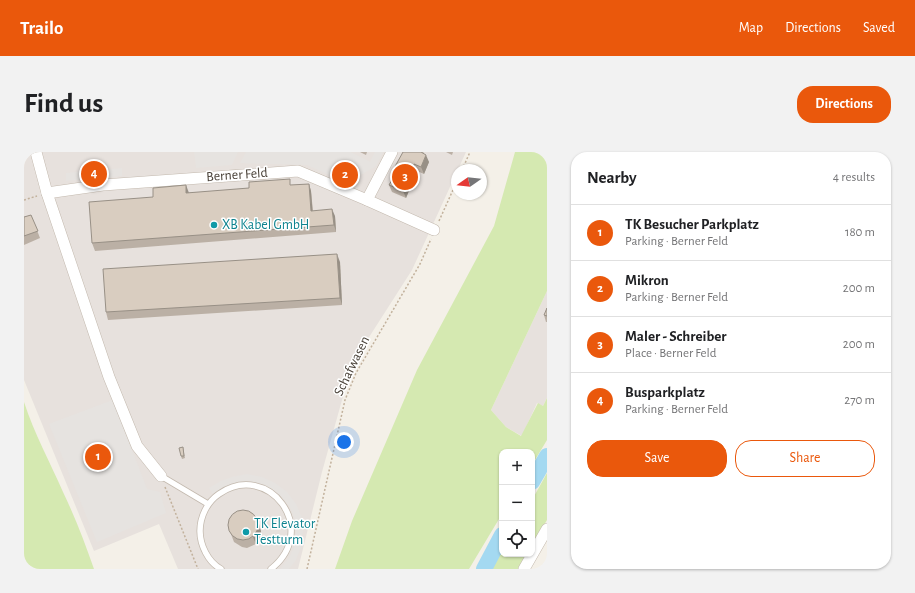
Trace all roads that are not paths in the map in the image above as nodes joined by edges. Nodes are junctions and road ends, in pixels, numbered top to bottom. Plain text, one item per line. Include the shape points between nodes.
1 (36, 152) edge
2 (392, 152) edge
3 (47, 193) junction
4 (367, 200) junction
5 (434, 230) road end
6 (161, 476) joint
7 (208, 504) junction
8 (547, 528) edge
9 (221, 569) edge
10 (271, 569) edge
11 (524, 569) edge

1 - 3 street
2 - 4 street
3 - 4 street, Berner Feld via 103,185 298,171
3 - 6 street via 109,377 134,440
4 - 5 street, Berner Feld
6 - 7 lane
7 - 9 lane via 202,516 202,545 208,557
7 - 10 lane via 226,489 240,485 256,486 270,492 281,502 289,515 292,530 283,558
8 - 11 street

